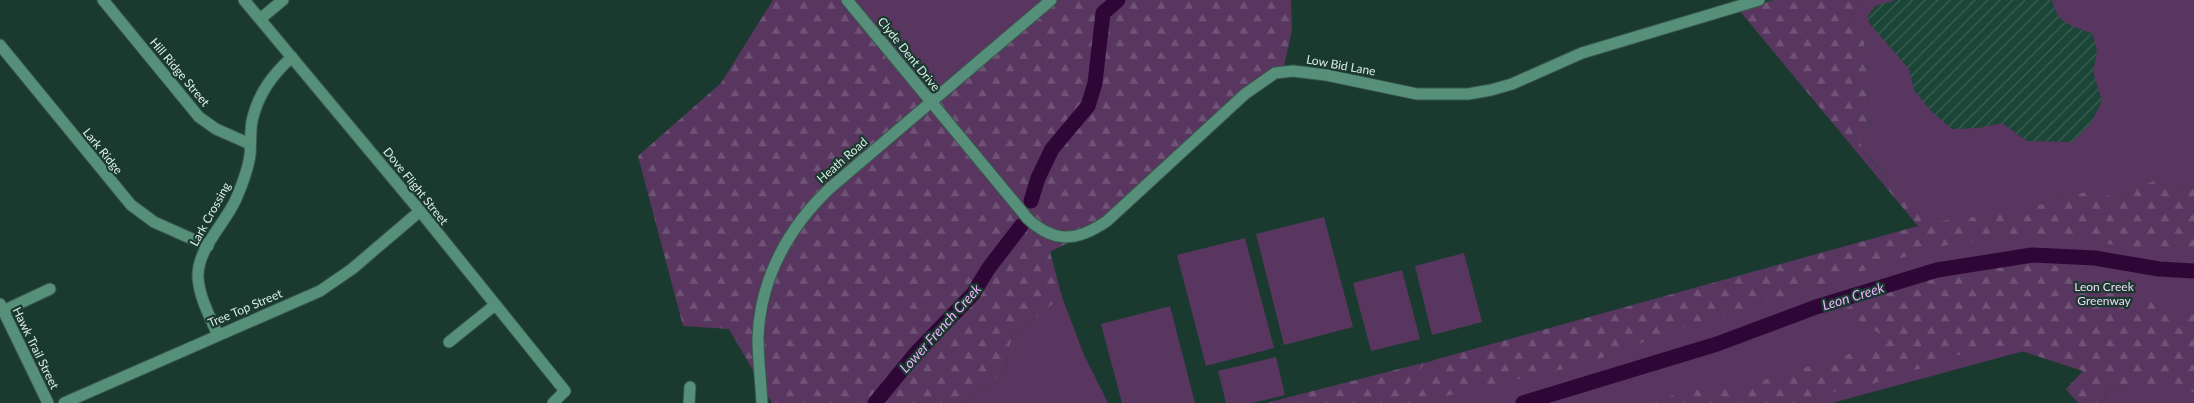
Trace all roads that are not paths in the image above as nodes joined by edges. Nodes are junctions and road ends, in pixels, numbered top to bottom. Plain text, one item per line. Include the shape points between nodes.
1 (103, 0) edge
2 (244, 0) edge
3 (283, 0) edge
4 (847, 0) edge
5 (1051, 0) edge
6 (1759, 0) edge
7 (260, 19) junction
8 (0, 45) edge
9 (292, 57) junction
10 (931, 103) junction
11 (250, 144) junction
12 (420, 211) junction
13 (208, 246) junction
14 (50, 289) dead end
15 (495, 305) junction
16 (2, 308) edge
17 (218, 335) junction
18 (449, 342) dead end
19 (690, 387) dead end
20 (48, 403) edge
21 (64, 403) edge
22 (553, 403) edge
23 (689, 403) edge
24 (762, 403) edge

1 - 11 street, Hill Ridge Street via 199,117 216,129
2 - 7 street, Dove Flight Street
3 - 7 street
4 - 10 street, Clyde Dent Drive
5 - 10 street, Heath Road
6 - 10 street, Low Bid Lane via 1599,48 1512,84 1468,94 1417,94 1326,75 1293,71 1276,73 1246,94 1107,221 1088,232 1069,237 1046,232 1028,219
7 - 9 street, Dove Flight Street
8 - 13 street, Lark Ridge via 131,205 154,222
9 - 11 street, Lark Crossing via 272,76 260,96
9 - 12 street, Dove Flight Street
10 - 24 street, Heath Road via 829,189 789,237 770,276 760,318
11 - 13 street, Lark Crossing via 242,186
12 - 15 street, Dove Flight Street
12 - 17 street, Tree Top Street via 352,269 320,291
13 - 17 street, Lark Crossing via 198,277
14 - 16 street
15 - 18 street
15 - 22 street, Dove Flight Street via 565,391
16 - 20 street, Hawk Trail Street
17 - 21 street, Tree Top Street
19 - 23 street

